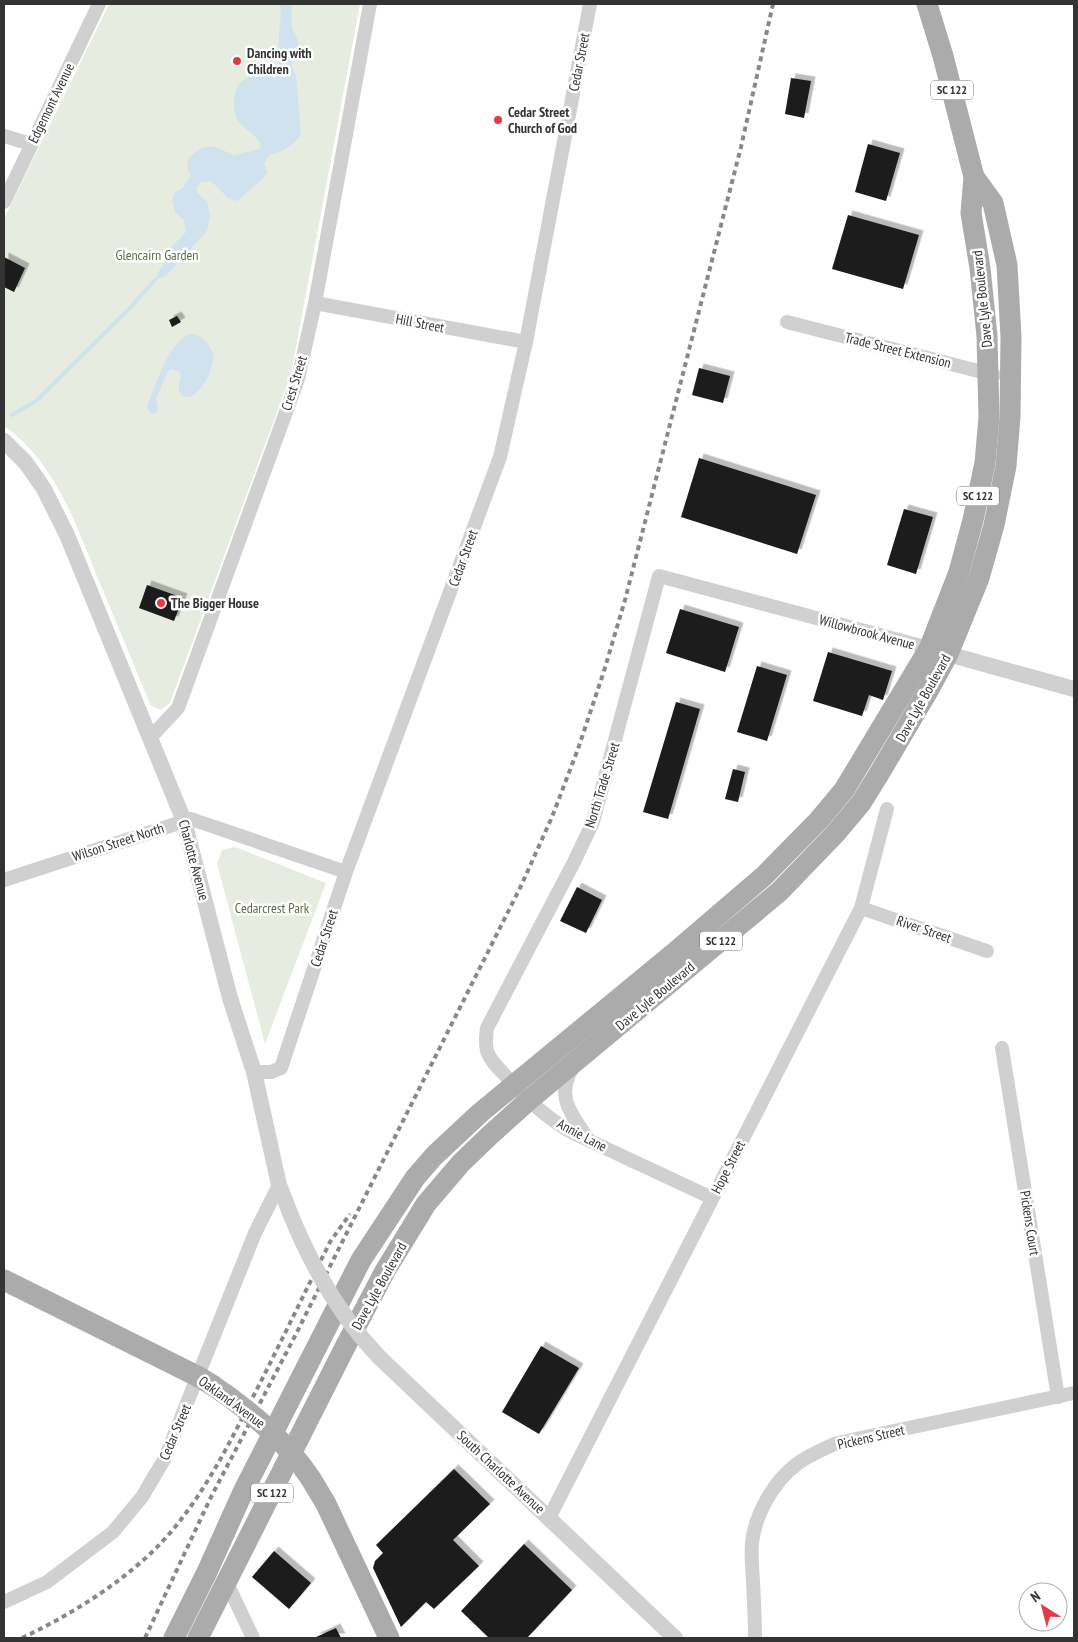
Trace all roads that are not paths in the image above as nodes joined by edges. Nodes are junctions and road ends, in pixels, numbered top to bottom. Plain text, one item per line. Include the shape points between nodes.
1 (99, 4) edge
2 (370, 4) edge
3 (590, 4) edge
4 (928, 4) edge
5 (4, 136) edge
6 (31, 144) junction
7 (974, 177) junction
8 (4, 202) edge
9 (315, 303) junction
10 (787, 322) dead end
11 (526, 342) junction
12 (988, 373) junction
13 (1010, 379) junction
14 (4, 441) edge
15 (659, 576) joint
16 (939, 651) junction
17 (1074, 689) edge
18 (150, 738) junction
19 (887, 809) dead end
20 (184, 821) junction
21 (346, 872) junction
22 (4, 880) edge
23 (861, 908) junction
24 (987, 951) dead end
25 (498, 1008) joint
26 (1002, 1048) dead end
27 (576, 1062) junction
28 (254, 1072) junction
29 (514, 1086) junction
30 (529, 1100) junction
31 (588, 1140) junction
32 (279, 1185) junction
33 (712, 1198) junction
34 (4, 1280) edge
35 (335, 1300) joint
36 (205, 1381) junction
37 (1074, 1394) edge
38 (1058, 1397) junction
39 (549, 1518) junction
40 (226, 1581) junction
41 (9, 1600) edge
42 (174, 1638) edge
43 (198, 1638) edge
44 (253, 1638) edge
45 (389, 1638) edge
46 (675, 1638) edge
47 (755, 1638) edge

1 - 6 street, Edgemont Avenue
2 - 9 street, Crest Street
3 - 11 street, Cedar Street
4 - 7 main road, Dave Lyle Boulevard / SC 122
5 - 6 street
6 - 8 street, Edgemont Avenue
7 - 12 main road, Dave Lyle Boulevard / SC 122 via 971,213 980,268
7 - 13 main road, Dave Lyle Boulevard / SC 122 via 993,202 1007,264
9 - 11 street, Hill Street
9 - 18 street, Crest Street via 298,379 178,708
10 - 12 street, Trade Street Extension
11 - 21 street, Cedar Street via 500,457
12 - 13 street, Trade Street Extension
12 - 16 main road, Dave Lyle Boulevard / SC 122 via 985,463
13 - 16 main road, Dave Lyle Boulevard / SC 122 via 1006,466 994,525 979,578
14 - 18 street, Charlotte Avenue via 26,463 44,489
15 - 16 street, Willowbrook Avenue
15 - 25 street, North Trade Street via 593,822
16 - 17 street, Willowbrook Avenue
16 - 27 main road, Dave Lyle Boulevard / SC 122 via 928,691 861,803 835,834 779,892
16 - 29 main road, Dave Lyle Boulevard / SC 122 via 820,820 764,876
18 - 20 street, Charlotte Avenue
19 - 23 street, Hope Street
20 - 21 street, Wilson Street North via 191,819
20 - 22 street, Wilson Street North
20 - 28 street, Charlotte Avenue via 230,998
21 - 28 street, Cedar Street via 281,1068
23 - 24 street, River Street
23 - 33 street, Hope Street
25 - 29 street, Annie Lane via 487,1028 487,1050
26 - 38 street, Pickens Court
27 - 30 main road, Dave Lyle Boulevard / SC 122
27 - 31 street via 567,1077 564,1096
28 - 32 street, Charlotte Avenue
29 - 30 street, Annie Lane
29 - 42 main road, Dave Lyle Boulevard / SC 122 via 456,1135 428,1164 401,1198 361,1260 243,1492
30 - 31 street, Annie Lane via 555,1122
30 - 40 main road, Dave Lyle Boulevard / SC 122 via 461,1163 426,1204 385,1271
31 - 33 street, Annie Lane
32 - 35 street, Charlotte Avenue, bridge via 302,1243
32 - 36 street, Cedar Street via 255,1233
33 - 39 street, Hope Street
34 - 36 main road, Oakland Avenue
35 - 39 street, South Charlotte Avenue, bridge via 358,1336
36 - 41 street, Cedar Street via 142,1497 113,1532 47,1582
36 - 45 main road, Oakland Avenue, bridge via 269,1428 311,1479
37 - 38 street, Pickens Street
38 - 47 street, Pickens Street via 837,1443 808,1456 795,1466 768,1498 753,1537
39 - 46 street, South Charlotte Avenue
40 - 43 main road, Dave Lyle Boulevard / SC 122
40 - 44 street

